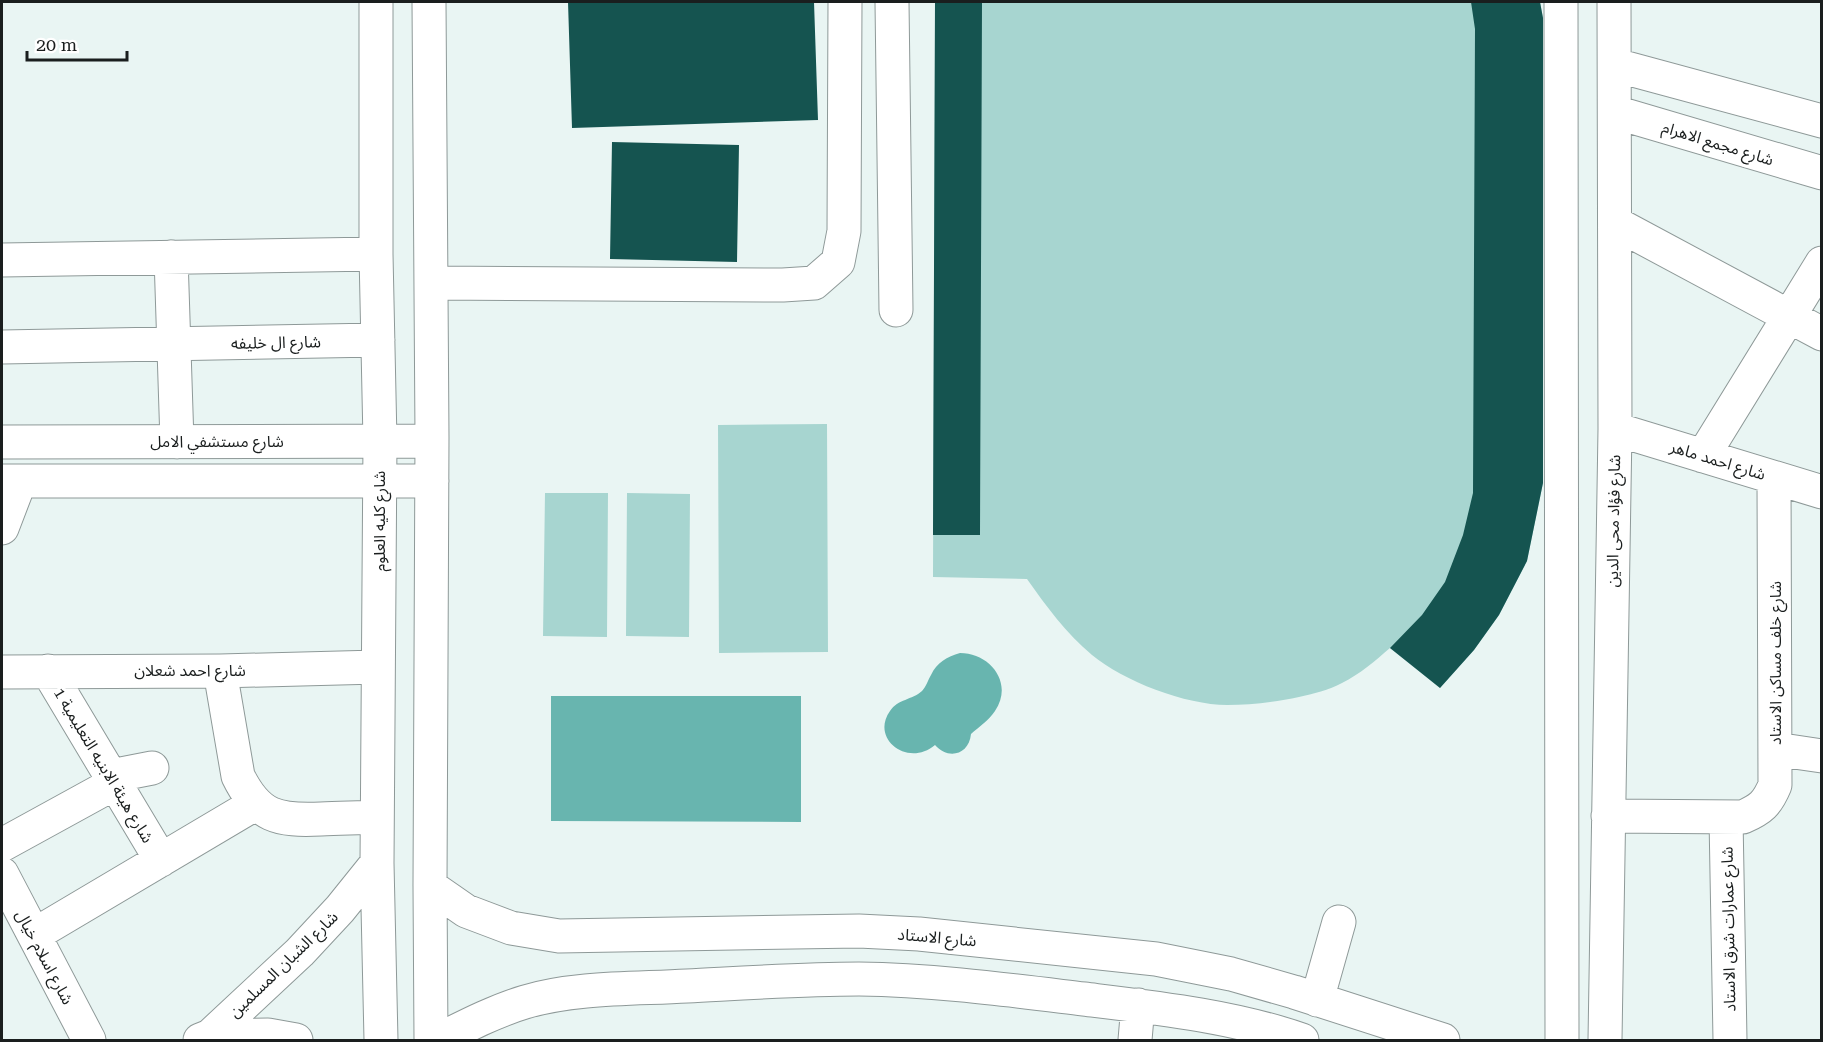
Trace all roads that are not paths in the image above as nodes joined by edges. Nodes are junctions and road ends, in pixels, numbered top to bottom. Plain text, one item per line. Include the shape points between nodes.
1 (376, 2) edge
2 (429, 2) edge
3 (845, 2) edge
4 (892, 2) edge
5 (1562, 2) edge
6 (1614, 2) edge
7 (1615, 65) junction
8 (1615, 112) junction
9 (1821, 121) edge
10 (1821, 173) edge
11 (1615, 223) junction
12 (895, 230) junction
13 (843, 231) junction
14 (376, 254) junction
15 (171, 257) junction
16 (2, 260) edge
17 (1821, 263) edge
18 (431, 283) junction
19 (896, 310) dead end
20 (1789, 316) junction
21 (1821, 334) edge
22 (378, 340) junction
23 (174, 344) junction
24 (2, 347) edge
25 (1615, 429) junction
26 (380, 441) junction
27 (432, 441) junction
28 (2, 442) edge
29 (177, 442) junction
30 (1703, 456) junction
31 (1774, 478) junction
32 (380, 480) junction
33 (432, 480) junction
34 (11, 481) edge
35 (1821, 492) edge
36 (2, 528) edge
37 (378, 667) junction
38 (48, 671) junction
39 (220, 671) junction
40 (2, 672) edge
41 (1775, 749) junction
42 (1821, 756) edge
43 (152, 768) dead end
44 (113, 780) junction
45 (255, 804) junction
46 (1608, 816) junction
47 (377, 817) junction
48 (1726, 818) junction
49 (2, 845) edge
50 (161, 860) junction
51 (377, 863) junction
52 (2, 874) edge
53 (430, 886) junction
54 (1339, 922) dead end
55 (34, 935) junction
56 (1156, 959) junction
57 (1306, 996) junction
58 (1143, 1006) junction
59 (1291, 1037) edge
60 (205, 1038) edge
61 (89, 1041) edge
62 (296, 1041) edge
63 (381, 1041) edge
64 (431, 1041) edge
65 (438, 1041) edge
66 (1135, 1041) edge
67 (1443, 1041) edge
68 (1562, 1041) edge
69 (1605, 1041) edge
70 (1730, 1041) edge

1 - 14 street, شارع كليه العلوم
2 - 18 street
3 - 13 street
4 - 12 street
5 - 68 street
6 - 7 street, شارع فؤاد محى الدين
7 - 8 street, شارع فؤاد محى الدين
7 - 9 street
8 - 10 street, شارع مجمع الاهرام
8 - 11 street, شارع فؤاد محى الدين
11 - 20 street
11 - 25 street, شارع فؤاد محى الدين
12 - 13 street
12 - 19 street
13 - 18 street via 838,262 814,283
14 - 15 street
14 - 22 street, شارع كليه العلوم
15 - 16 street
15 - 23 street
17 - 20 street
18 - 27 street
20 - 21 street
20 - 30 street
22 - 23 street, شارع ال خليفه
22 - 26 street, شارع كليه العلوم
23 - 24 street, شارع ال خليفه
23 - 29 street
25 - 30 street, شارع احمد ماهر
25 - 46 street, شارع فؤاد محى الدين
26 - 27 street, شارع مستشفي الامل
26 - 29 street, شارع مستشفي الامل
26 - 32 street, شارع كليه العلوم
27 - 33 street
28 - 29 street, شارع مستشفي الامل
30 - 31 street, شارع احمد ماهر
31 - 35 street, شارع احمد ماهر
31 - 41 street, شارع خلف مساكن الاستاد
32 - 33 street
32 - 34 street
32 - 37 street, شارع كليه العلوم
33 - 53 street
34 - 36 street
37 - 39 street, شارع احمد شعلان
37 - 47 street, شارع كليه العلوم
38 - 39 street, شارع احمد شعلان
38 - 40 street, شارع احمد شعلان
38 - 44 street, شارع هيئة الابنيه التعليمية 1
39 - 45 street via 238,776
41 - 42 street
41 - 48 street, شارع خلف مساكن الاستاد via 1775,785 1769,800 1743,817
43 - 44 street
44 - 49 street
44 - 50 street, شارع هيئة الابنيه التعليمية 1
45 - 47 street via 272,815 291,820
45 - 50 street
46 - 48 street
46 - 69 street, شارع فؤاد محى الدين
47 - 51 street, شارع كليه العلوم
48 - 70 street, شارع عمارات شرق الاستاد
50 - 55 street
51 - 60 street, شارع الشبان المسلمين via 300,952
51 - 63 street, شارع كليه العلوم
52 - 55 street, شارع اسلام خيال
53 - 56 street, شارع الاستاد via 466,911 511,928 559,936 859,931
53 - 64 street
54 - 57 street
55 - 61 street, شارع اسلام خيال
56 - 57 street, شارع الاستاد via 1232,974
56 - 58 street
57 - 59 street
57 - 67 street, شارع الاستاد
58 - 59 street via 1218,1018
58 - 65 street via 962,985 803,980 578,992 526,1002 477,1020
58 - 66 street
60 - 62 street, شارع الشبان المسلمين via 268,1035

